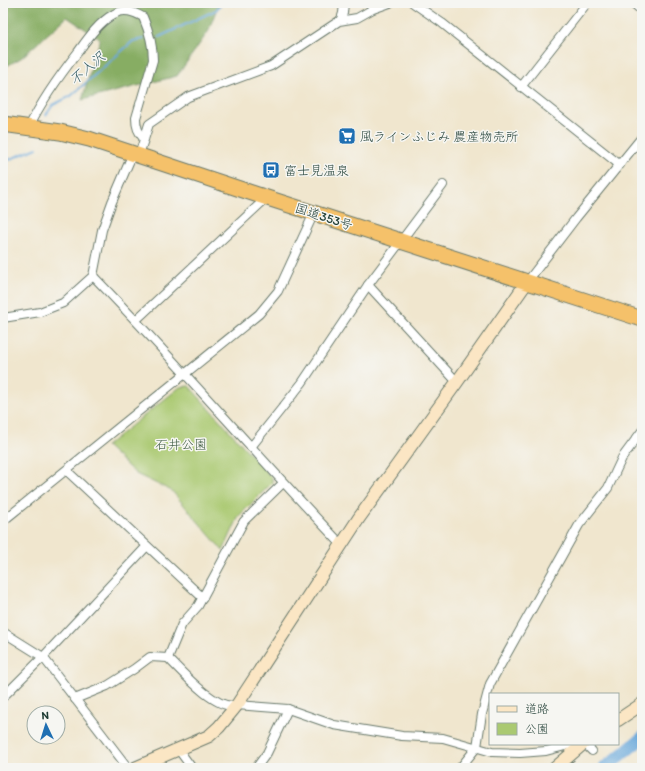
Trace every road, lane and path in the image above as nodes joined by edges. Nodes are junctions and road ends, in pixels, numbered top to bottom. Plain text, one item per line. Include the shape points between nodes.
1 (344, 3) edge
2 (390, 3) edge
3 (413, 3) edge
4 (587, 3) edge
5 (632, 3) edge
6 (642, 11) edge
7 (341, 19) junction
8 (521, 87) junction
9 (3, 124) edge
10 (29, 127) junction
11 (642, 137) edge
12 (144, 139) junction
13 (136, 154) junction
14 (620, 165) junction
15 (443, 185) dead end
16 (264, 197) junction
17 (314, 213) junction
18 (400, 241) junction
19 (93, 276) junction
20 (527, 282) junction
21 (368, 285) junction
22 (3, 318) edge
23 (642, 319) edge
24 (136, 320) junction
25 (185, 375) junction
26 (457, 382) junction
27 (642, 431) edge
28 (251, 447) junction
29 (67, 471) junction
30 (283, 483) junction
31 (3, 521) edge
32 (341, 544) junction
33 (147, 546) junction
34 (203, 598) junction
35 (3, 632) edge
36 (43, 657) junction
37 (168, 658) junction
38 (3, 697) edge
39 (75, 700) junction
40 (642, 704) edge
41 (237, 705) junction
42 (288, 708) junction
43 (619, 719) edge
44 (568, 745) edge
45 (587, 746) edge
46 (477, 747) junction
47 (178, 749) junction
48 (128, 768) edge
49 (135, 768) edge
50 (192, 768) edge
51 (256, 768) edge
52 (460, 768) edge
53 (555, 768) edge

1 - 7 street
2 - 7 street via 357,18
3 - 8 street via 442,23
4 - 8 street
5 - 6 street
7 - 12 street via 271,66 188,97 149,124
8 - 14 street
9 - 10 highway, 国道353号
10 - 12 street via 60,74 88,38 115,13 134,12 143,17 153,50 153,60 136,118 139,134
10 - 13 highway, 国道353号 via 89,139
11 - 14 street
12 - 13 street
13 - 16 highway, 国道353号
13 - 19 street via 112,202 102,230
14 - 20 street
15 - 18 street
16 - 17 highway, 国道353号
16 - 24 street via 262,202
17 - 18 highway, 国道353号
17 - 25 street via 278,291 259,314
18 - 20 highway, 国道353号
18 - 21 street
19 - 22 street via 58,306 40,312
19 - 24 street
20 - 23 highway, 国道353号
20 - 26 street
21 - 26 street
21 - 28 street via 302,383
24 - 25 street
25 - 28 street
25 - 29 street
26 - 32 street
27 - 46 street via 622,458 608,488 579,525 490,684
28 - 30 street
29 - 31 street
29 - 33 street
30 - 32 street
30 - 34 street via 244,521
32 - 41 street
33 - 34 street
33 - 36 street
34 - 37 street via 182,624
35 - 36 street
36 - 38 street
36 - 39 street
37 - 39 street via 150,657 107,686
37 - 41 street via 200,691 220,703
39 - 48 street
40 - 43 street
41 - 42 street
41 - 47 street via 220,727 209,736
42 - 46 street via 334,725 402,736 443,738
42 - 51 street
44 - 46 street via 520,753 492,752
45 - 53 street
46 - 52 street
47 - 49 street
47 - 50 street

